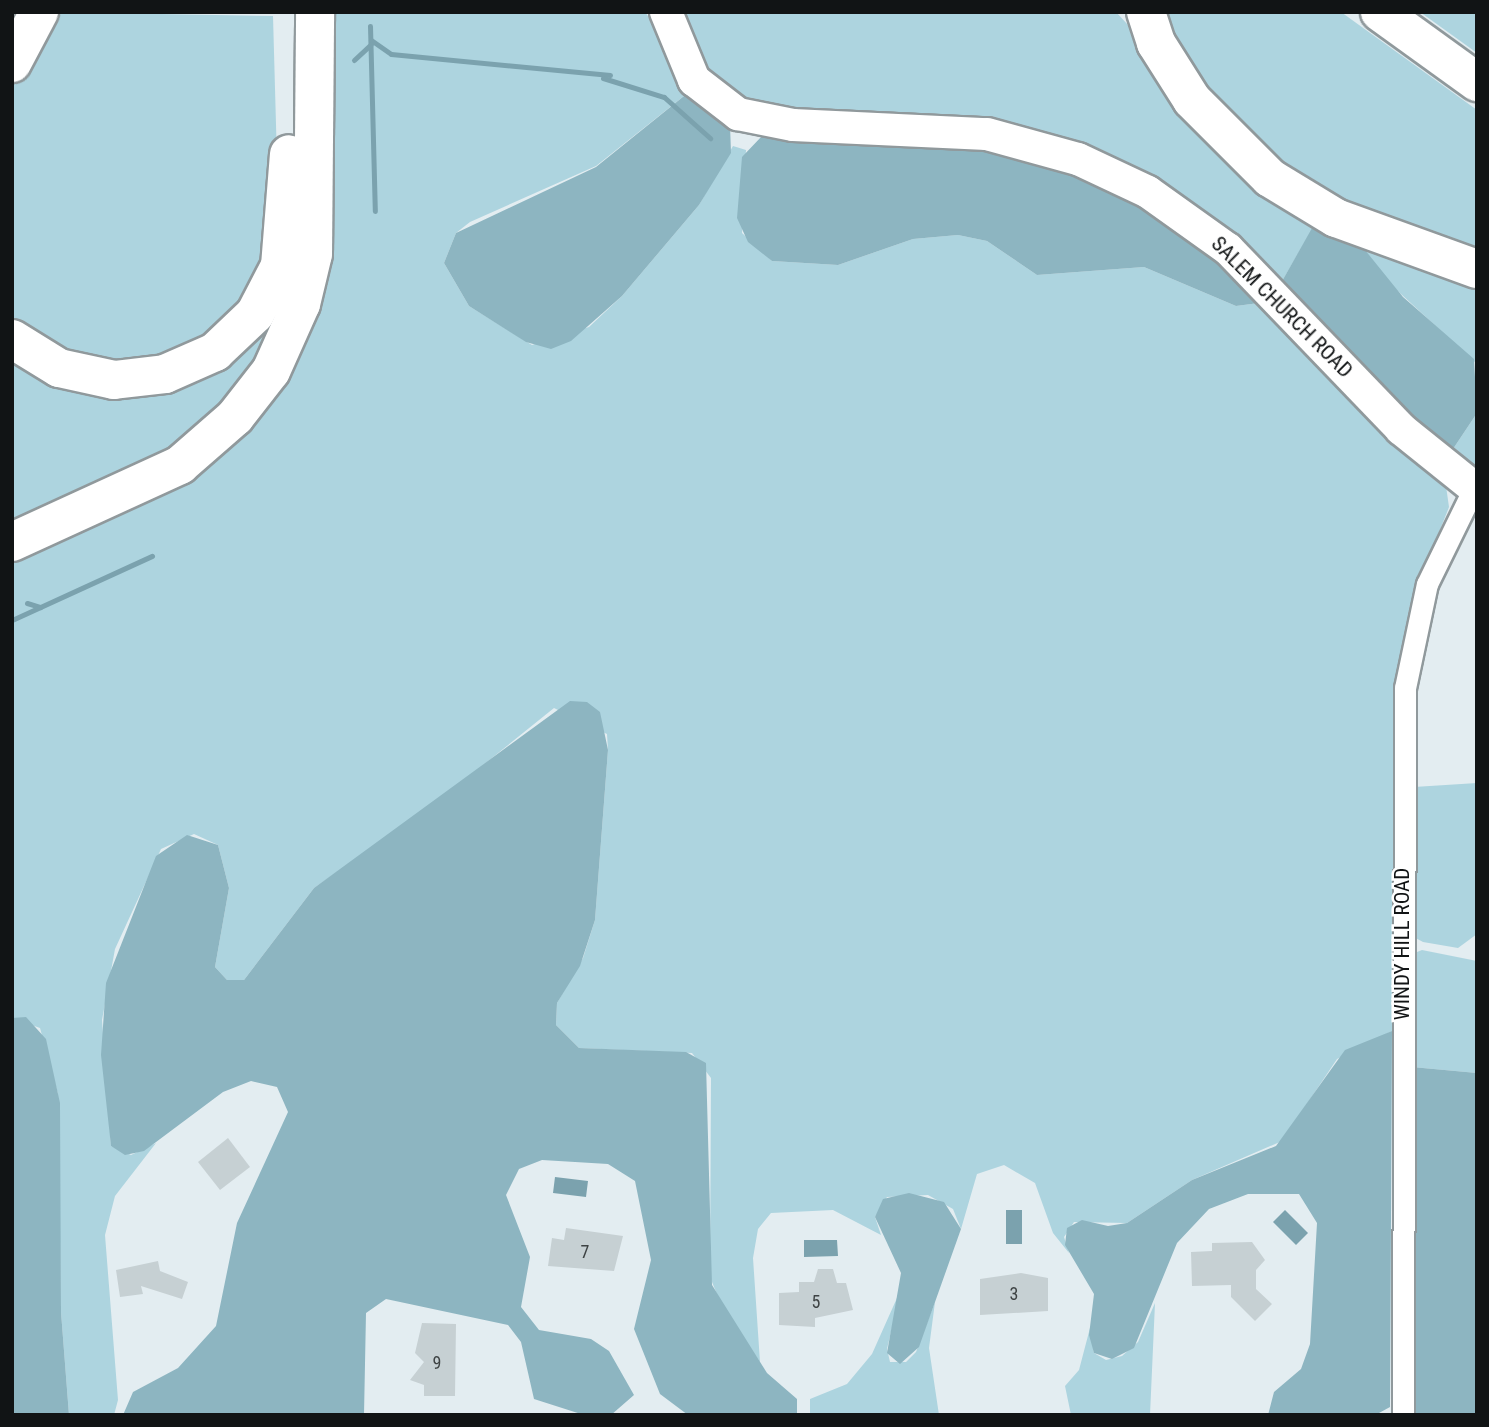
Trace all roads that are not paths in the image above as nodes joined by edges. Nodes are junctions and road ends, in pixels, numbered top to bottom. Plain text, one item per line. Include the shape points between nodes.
1 (289, 12) edge
2 (315, 12) edge
3 (666, 12) edge
4 (1146, 12) edge
5 (1380, 12) edge
6 (1477, 82) edge
7 (1477, 269) edge
8 (12, 339) edge
9 (1475, 489) edge
10 (12, 542) edge
11 (1404, 1415) edge

1 - 8 highway via 285,243 271,286 245,326 186,367 129,380 66,371
2 - 10 highway via 313,254 301,304 271,371 235,417 180,465
3 - 9 street, SALEM CHURCH ROAD via 694,80 738,114 793,125 998,136 1078,159 1148,192 1228,249 1401,429
4 - 7 highway via 1156,43 1192,100 1270,177 1336,218
5 - 6 highway
9 - 11 street, WINDY HILL ROAD via 1427,584 1405,688

